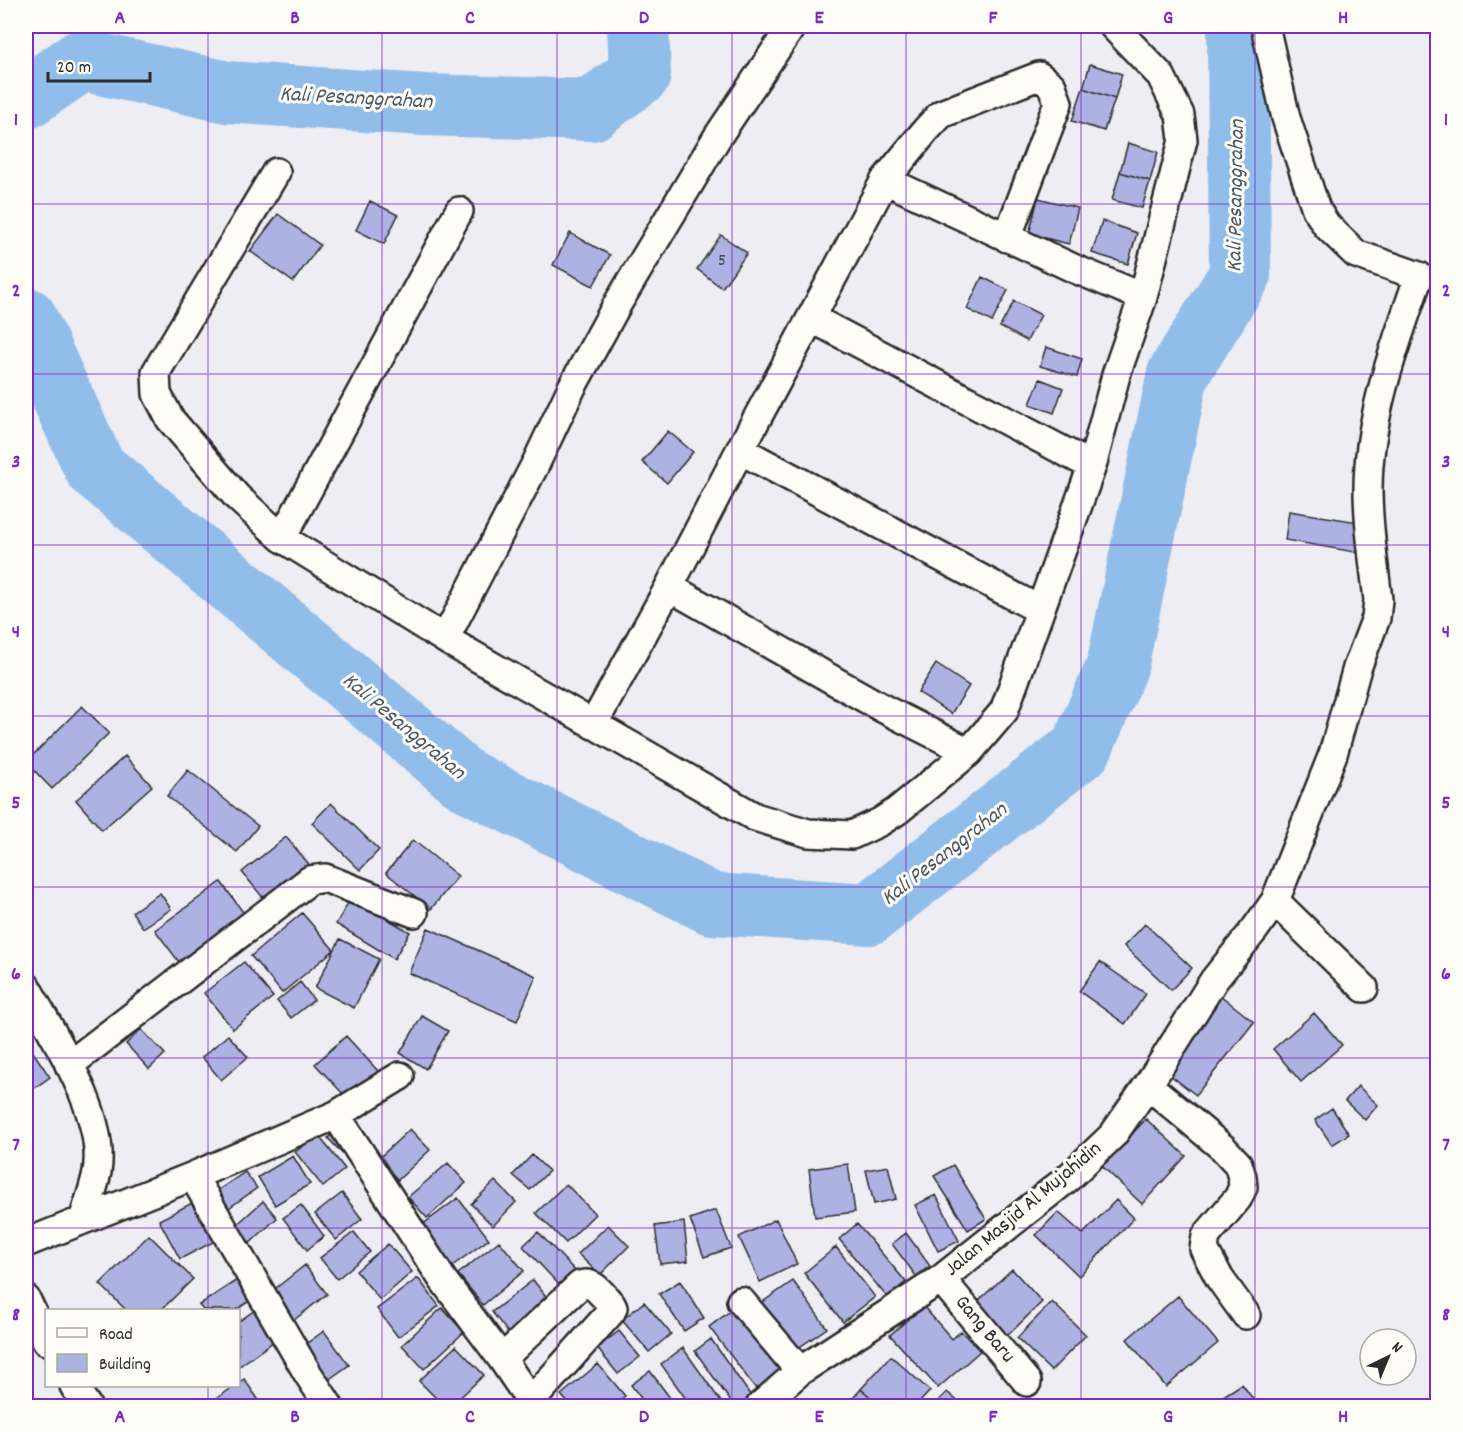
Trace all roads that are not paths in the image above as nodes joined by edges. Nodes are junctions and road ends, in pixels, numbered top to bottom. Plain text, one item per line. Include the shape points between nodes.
1 (792, 26) edge
2 (1113, 26) edge
3 (1265, 26) edge
4 (276, 172) dead end
5 (885, 180) junction
6 (459, 211) dead end
7 (1007, 238) junction
8 (1143, 297) junction
9 (811, 318) junction
10 (740, 450) junction
11 (1092, 466) junction
12 (282, 538) junction
13 (669, 587) junction
14 (1041, 610) junction
15 (445, 639) junction
16 (593, 725) junction
17 (969, 753) junction
18 (1275, 901) junction
19 (414, 913) dead end
20 (26, 986) edge
21 (1364, 988) dead end
22 (69, 1065) junction
23 (400, 1076) dead end
24 (1148, 1085) junction
25 (336, 1115) junction
26 (193, 1176) junction
27 (83, 1220) junction
28 (26, 1243) edge
29 (941, 1279) junction
30 (26, 1299) edge
31 (741, 1301) dead end
32 (1246, 1315) dead end
33 (45, 1339) edge
34 (502, 1359) junction
35 (800, 1371) junction
36 (1027, 1382) dead end
37 (75, 1387) edge
38 (532, 1404) edge
39 (87, 1407) edge
40 (329, 1407) edge
41 (760, 1407) edge

1 - 15 street via 718,136 618,303
2 - 8 street via 1161,76 1180,115 1183,140
3 - 18 street, Jalan Masjid Al Mujahidin via 1286,118 1316,209 1327,226 1356,254 1419,276 1377,410 1368,490 1378,600 1376,618 1357,668 1333,754
4 - 12 street via 156,372 156,383 157,394 170,419 237,497
5 - 7 street
5 - 7 street via 942,114 1039,76 1052,86 1058,103
5 - 9 street
6 - 12 street
7 - 8 street
8 - 11 street via 1116,375
9 - 10 street
9 - 11 street
10 - 13 street
10 - 14 street
11 - 14 street
12 - 15 street
13 - 16 street
13 - 17 street
14 - 17 street via 1004,711
15 - 16 street
16 - 17 street via 755,818 808,833 852,835 880,822
18 - 21 street
18 - 24 street, Jalan Masjid Al Mujahidin via 1214,980
19 - 22 street via 325,878 310,880
20 - 22 street
22 - 27 street via 91,1110 97,1139 98,1170
23 - 25 street
24 - 29 street, Jalan Masjid Al Mujahidin via 1113,1135 1084,1163
24 - 32 street via 1238,1164 1243,1187 1206,1236 1204,1249
25 - 26 street
25 - 34 street via 443,1280
26 - 27 street
26 - 40 street
27 - 28 street
29 - 35 street, Jalan Masjid Al Mujahidin
29 - 36 street, Gang Baru
30 - 33 street
31 - 35 street
34 - 38 street
34 - 38 street via 580,1285 592,1284 611,1304 611,1312
35 - 41 street, Jalan Masjid Al Mujahidin
37 - 39 street

